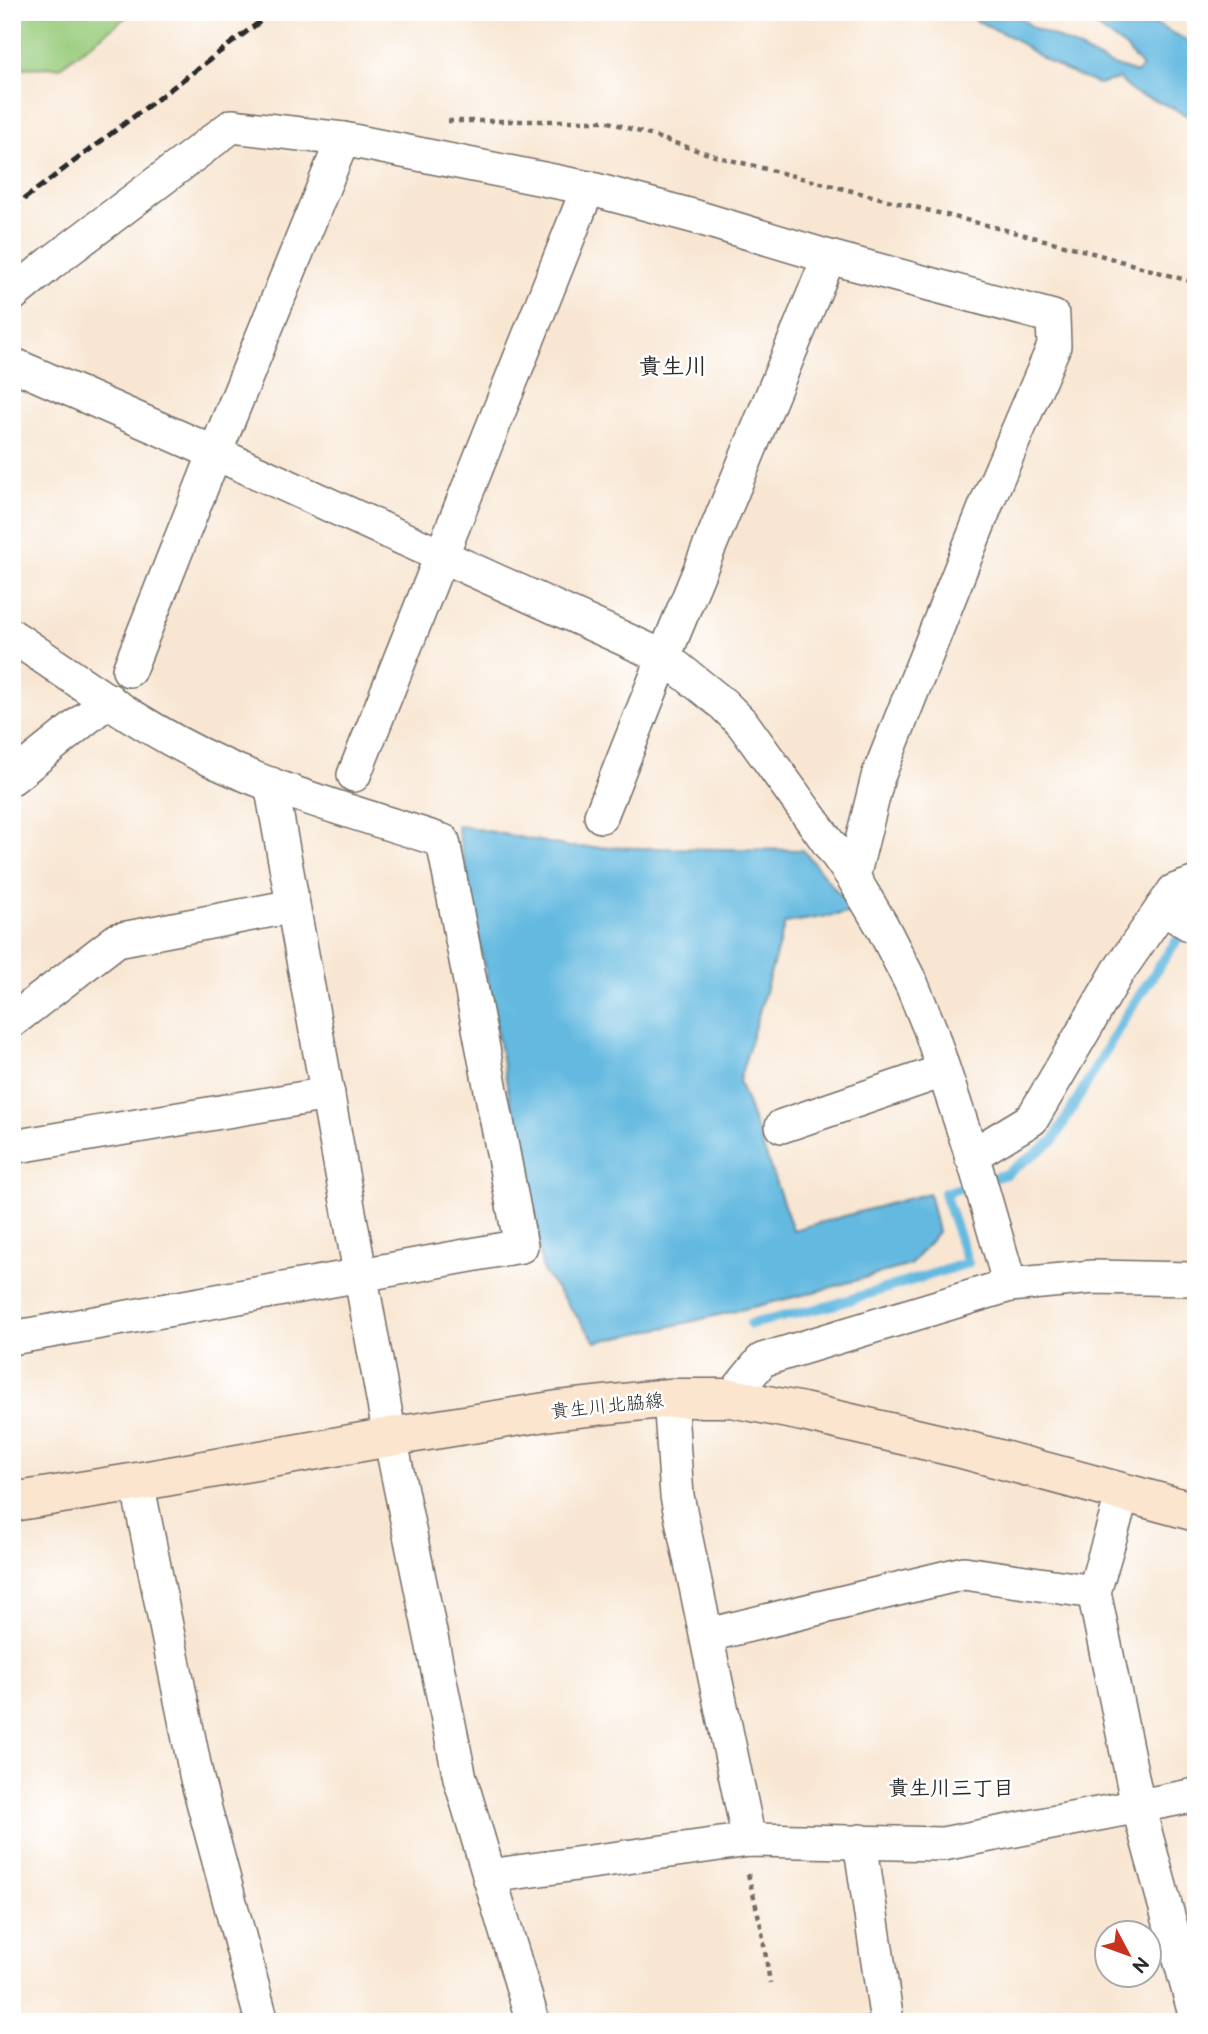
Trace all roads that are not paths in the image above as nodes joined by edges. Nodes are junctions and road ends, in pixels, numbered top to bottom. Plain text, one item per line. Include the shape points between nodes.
1 (343, 139) junction
2 (588, 188) junction
3 (829, 257) junction
4 (12, 295) edge
5 (12, 364) edge
6 (215, 453) junction
7 (442, 556) junction
8 (12, 636) edge
9 (664, 657) junction
10 (129, 670) dead end
11 (108, 700) junction
12 (354, 775) dead end
13 (12, 778) edge
14 (271, 784) junction
15 (601, 816) dead end
16 (853, 877) junction
17 (1196, 883) edge
18 (293, 906) junction
19 (1162, 908) junction
20 (1196, 928) edge
21 (12, 1021) edge
22 (943, 1071) junction
23 (328, 1094) junction
24 (782, 1126) dead end
25 (12, 1147) edge
26 (977, 1173) junction
27 (361, 1275) junction
28 (1195, 1282) edge
29 (1010, 1285) junction
30 (12, 1338) edge
31 (670, 1398) junction
32 (731, 1398) junction
33 (390, 1437) junction
34 (137, 1482) junction
35 (1123, 1493) junction
36 (12, 1502) edge
37 (1196, 1512) edge
38 (1094, 1592) junction
39 (708, 1635) junction
40 (1196, 1794) edge
41 (1138, 1806) junction
42 (749, 1840) junction
43 (860, 1841) junction
44 (489, 1876) junction
45 (1196, 2018) edge
46 (262, 2022) edge
47 (533, 2022) edge
48 (887, 2022) edge

1 - 2 street
1 - 4 street via 232,126
1 - 6 street
2 - 3 street
2 - 7 street
3 - 9 street
3 - 16 street via 1053,317 1054,336 1054,346 878,777
5 - 6 street
6 - 7 street
6 - 10 street
7 - 9 street
7 - 12 street
8 - 11 street
9 - 15 street
9 - 16 street via 743,724
11 - 13 street
11 - 14 street via 215,762
14 - 18 street
14 - 27 street via 443,841 522,1246
16 - 22 street via 912,985
17 - 19 street via 1174,891
18 - 21 street via 117,940
18 - 23 street
19 - 20 street
19 - 26 street via 1118,972 1032,1119
22 - 24 street
22 - 26 street
23 - 25 street
23 - 27 street
26 - 29 street
27 - 30 street
27 - 33 street
28 - 29 street via 1093,1277
29 - 32 street via 762,1360
31 - 32 main road, 貴生川北脇線
31 - 33 main road, 貴生川北脇線 via 558,1410
31 - 39 street via 677,1496
32 - 35 main road, 貴生川北脇線 via 958,1448
33 - 34 main road, 貴生川北脇線
33 - 44 street via 460,1778
34 - 36 main road, 貴生川北脇線
34 - 46 street via 197,1779
35 - 37 main road, 貴生川北脇線
35 - 38 street
38 - 39 street via 964,1573
38 - 41 street
39 - 42 street
40 - 41 street
41 - 43 street via 943,1844
41 - 45 street
42 - 43 street
42 - 44 street
43 - 48 street
44 - 47 street

